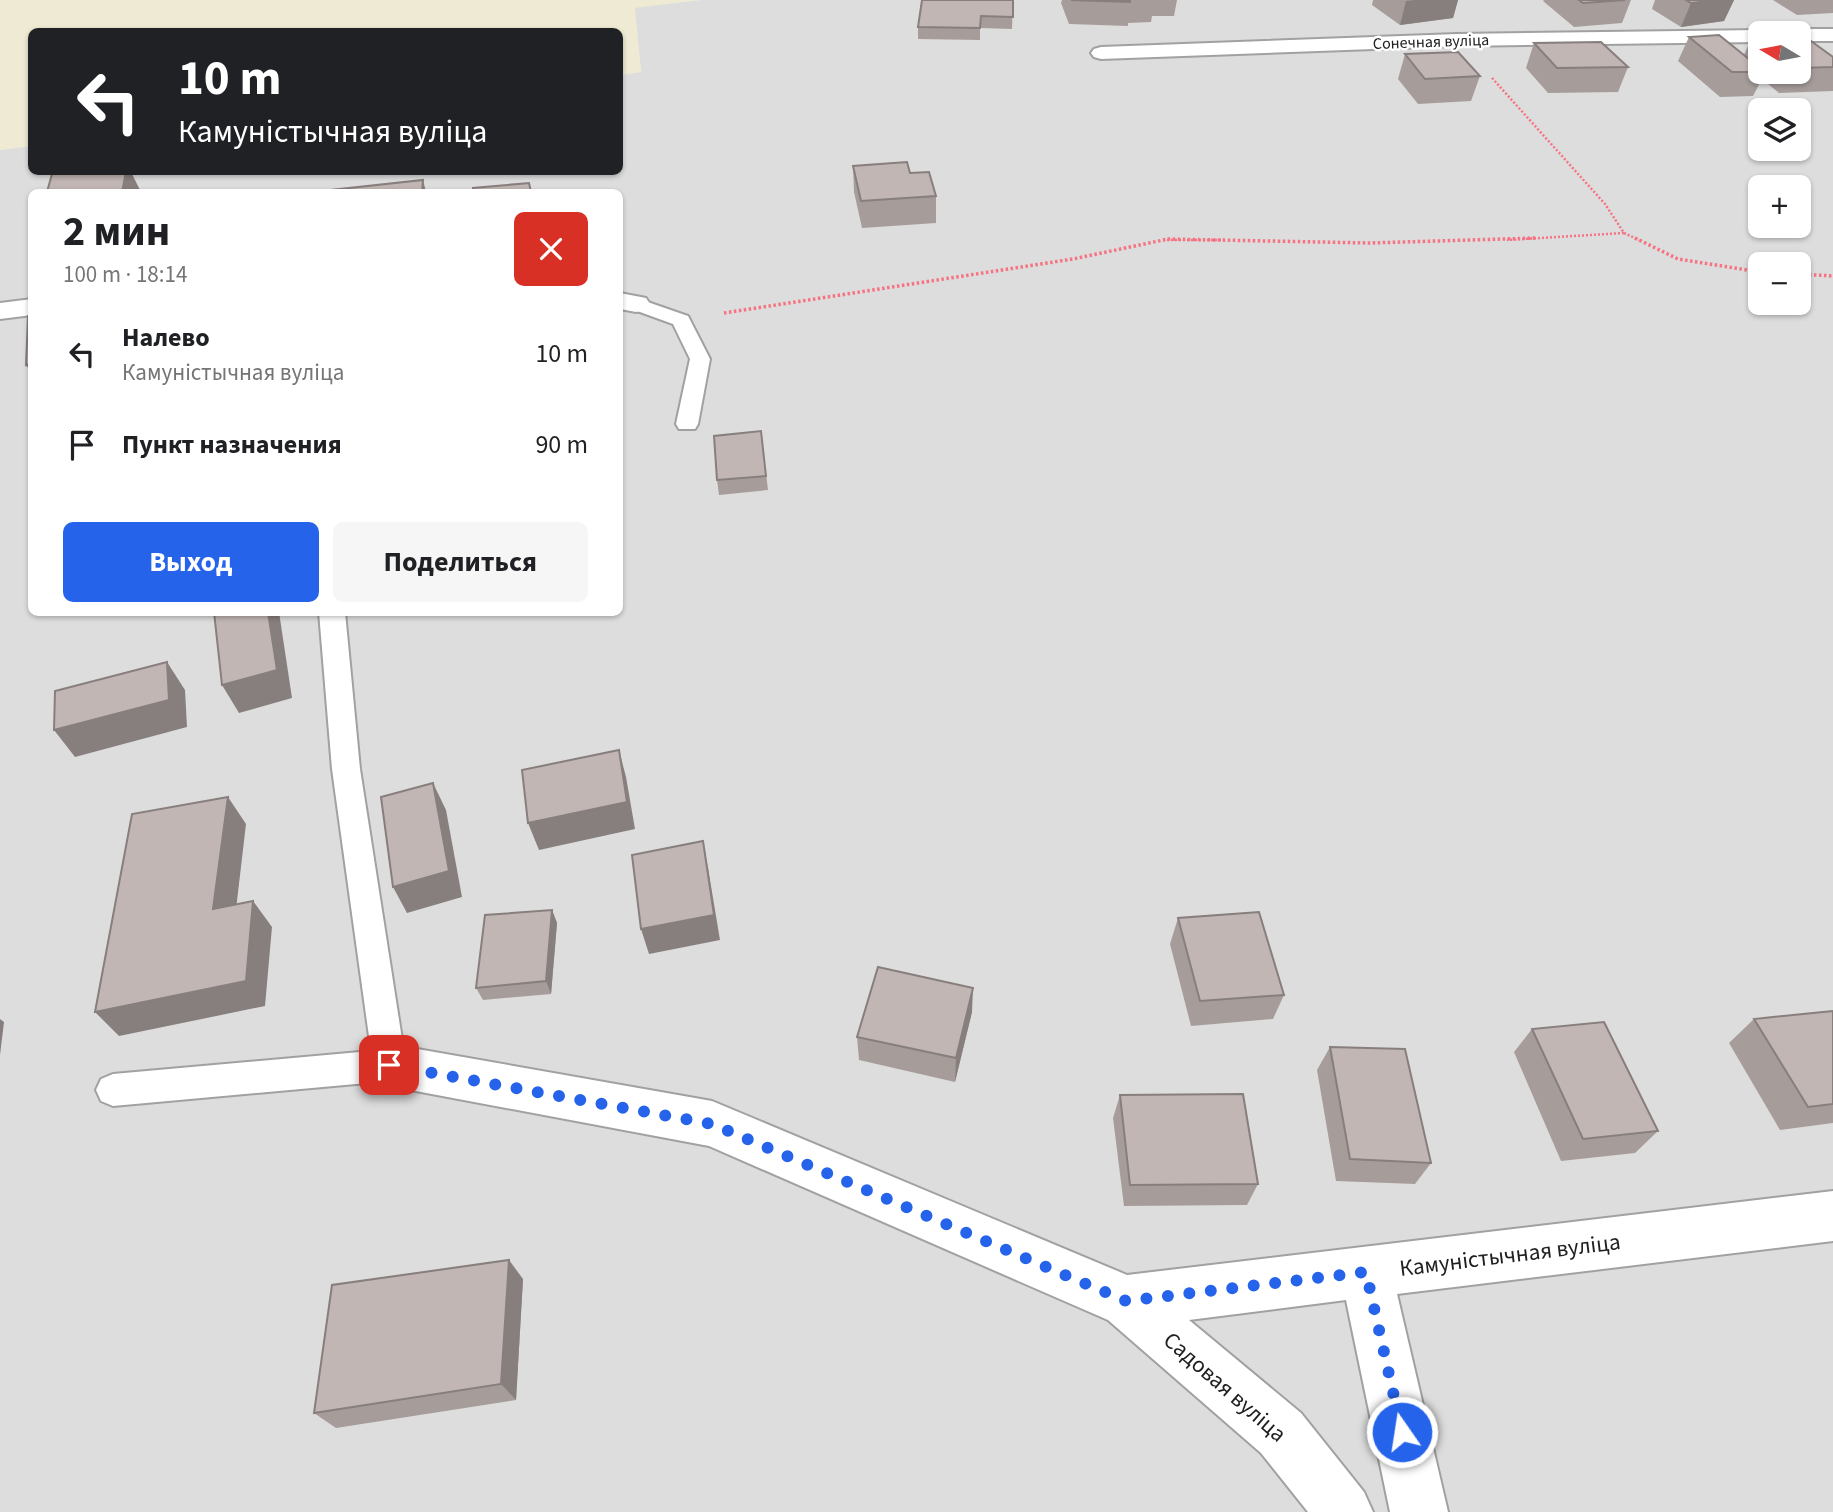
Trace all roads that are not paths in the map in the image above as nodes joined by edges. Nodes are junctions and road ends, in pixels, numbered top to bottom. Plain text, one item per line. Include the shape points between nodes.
1 (1811, 35) edge
2 (1833, 35) edge
3 (1748, 36) edge
4 (1101, 53) dead end
5 (628, 302) edge
6 (28, 308) edge
7 (0, 311) edge
8 (687, 424) dead end
9 (332, 616) edge
10 (389, 1065) junction
11 (113, 1090) dead end
12 (1833, 1216) edge
13 (1366, 1272) junction
14 (1126, 1301) junction
15 (1344, 1512) edge
16 (1419, 1512) edge

1 - 2 street
3 - 4 street, Сонечная вуліца via 1457,40
5 - 8 lane via 681,320 700,359
6 - 7 street
9 - 10 lane via 352,818
10 - 11 lane
10 - 14 street via 712,1124
12 - 13 street, Камуністычная вуліца
13 - 14 street, Камуністычная вуліца
13 - 16 street
14 - 15 street, Садовая вуліца via 1281,1433

